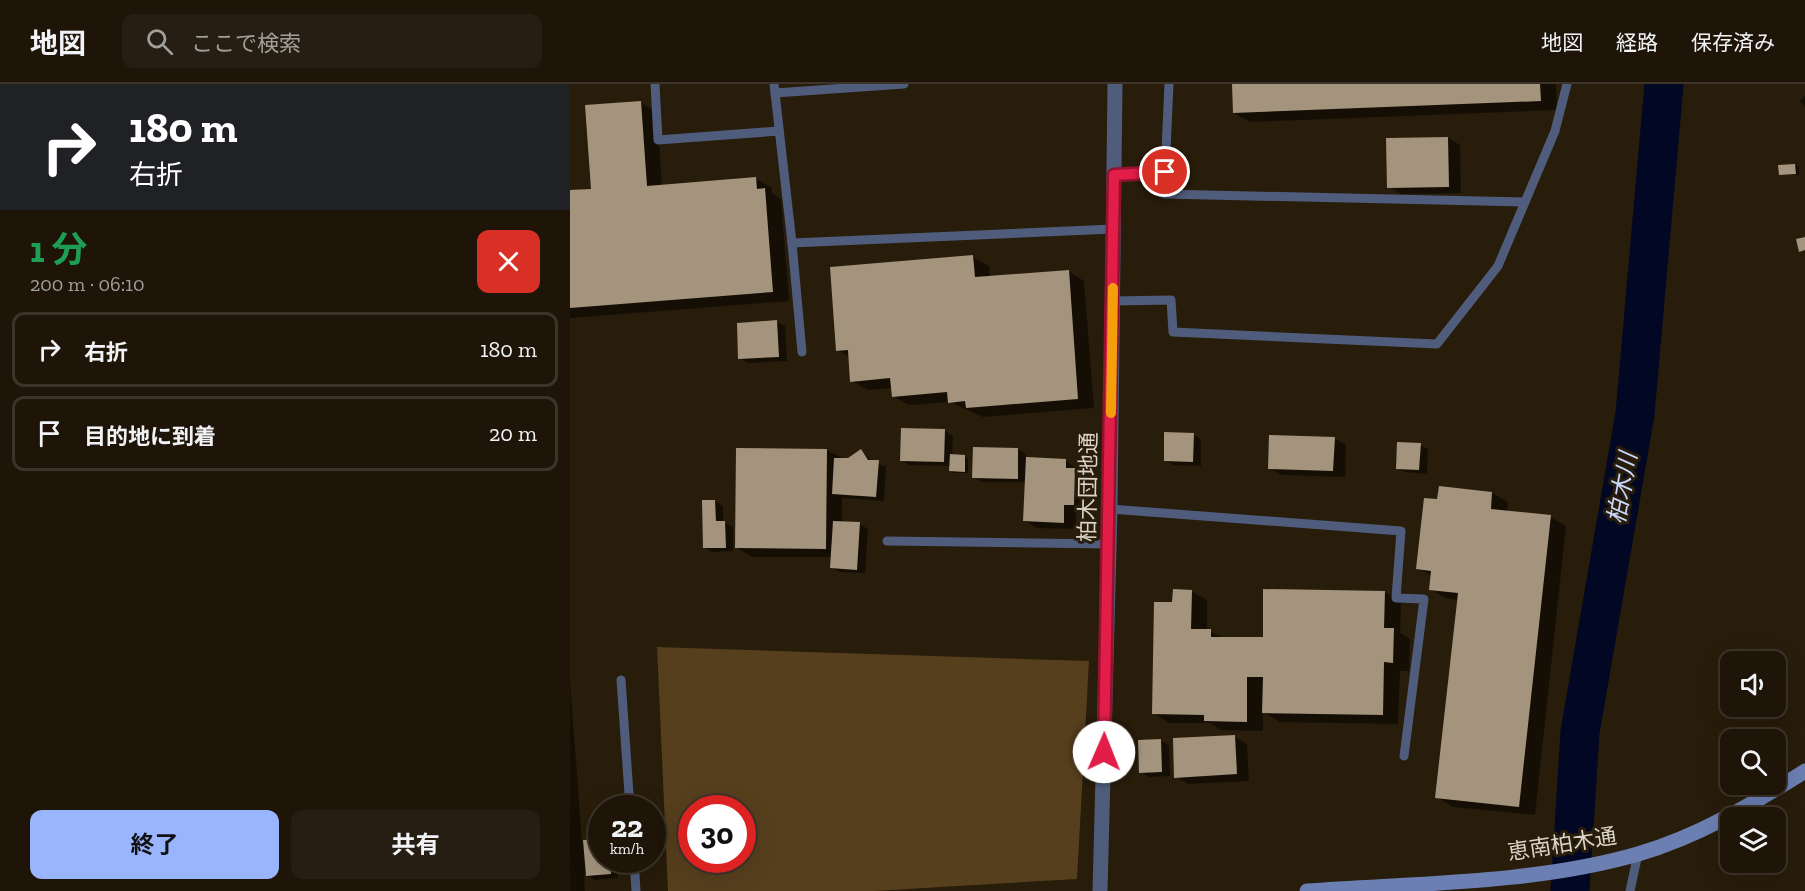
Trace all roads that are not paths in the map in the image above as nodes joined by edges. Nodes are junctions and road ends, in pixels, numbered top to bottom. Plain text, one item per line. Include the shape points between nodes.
1 (655, 84) edge
2 (904, 84) edge
3 (1115, 84) edge
4 (1169, 84) edge
5 (1567, 84) edge
6 (774, 88) edge
7 (779, 130) junction
8 (1165, 172) junction
9 (1114, 175) junction
10 (1525, 202) junction
11 (1113, 229) junction
12 (792, 243) junction
13 (1113, 301) junction
14 (802, 352) dead end
15 (1110, 509) junction
16 (887, 541) dead end
17 (1109, 544) junction
18 (621, 680) dead end
19 (1404, 756) dead end
20 (1805, 771) edge
21 (629, 795) edge
22 (1638, 854) junction
23 (634, 873) edge
24 (636, 891) edge
25 (1100, 891) edge
26 (1307, 891) edge
27 (1630, 891) edge

1 - 7 lane via 658,140
2 - 6 lane
3 - 9 street, 柏木団地通
4 - 8 lane
5 - 10 lane via 1555,131
6 - 7 lane
7 - 12 lane
8 - 9 lane
8 - 10 lane via 1164,195
9 - 11 street, 柏木団地通
10 - 13 lane via 1498,266 1437,344 1173,332 1172,300
11 - 12 lane
11 - 13 street, 柏木団地通
12 - 14 lane
13 - 15 street, 柏木団地通
15 - 17 street, 柏木団地通
15 - 19 lane via 1401,531 1396,598 1424,599
16 - 17 lane
17 - 25 street, 柏木団地通
18 - 21 lane
20 - 22 street, 恵南柏木通 via 1726,817
22 - 26 street, 恵南柏木通 via 1558,870
22 - 27 lane
23 - 24 lane

